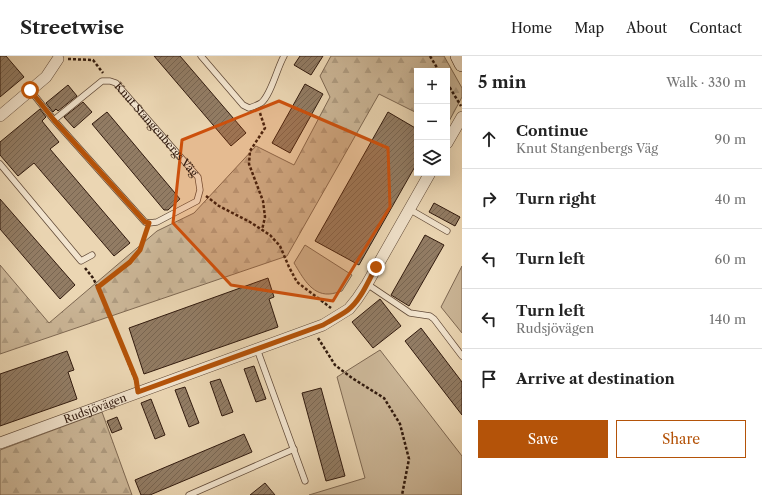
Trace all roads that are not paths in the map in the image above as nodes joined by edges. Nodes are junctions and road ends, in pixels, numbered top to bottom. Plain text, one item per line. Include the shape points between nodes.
1 (201, 56) edge
2 (284, 56) edge
3 (458, 56) edge
4 (57, 57) edge
5 (462, 64) edge
6 (30, 90) junction
7 (0, 116) edge
8 (462, 117) edge
9 (54, 120) junction
10 (449, 140) edge
11 (0, 164) edge
12 (428, 176) edge
13 (409, 209) junction
14 (447, 231) dead end
15 (92, 255) dead end
16 (367, 284) junction
17 (257, 349) junction
18 (462, 356) edge
19 (0, 443) edge
20 (294, 449) junction
21 (305, 481) dead end
22 (189, 495) edge

1 - 2 lane via 243,105 249,108 261,102 271,89
3 - 5 street
4 - 6 street via 46,77
6 - 7 street
6 - 9 lane
8 - 10 street
9 - 9 lane, Knut Stangenbergs Väg via 145,222 157,222 197,201 200,190 198,177 116,83 102,81
11 - 15 lane via 81,261
12 - 13 street, Rudsjövägen
13 - 14 lane
13 - 16 street, Rudsjövägen
16 - 17 street, Rudsjövägen via 348,309 323,325
16 - 18 lane via 410,313 434,319
17 - 19 street, Rudsjövägen
17 - 20 lane
20 - 21 lane
20 - 22 lane

